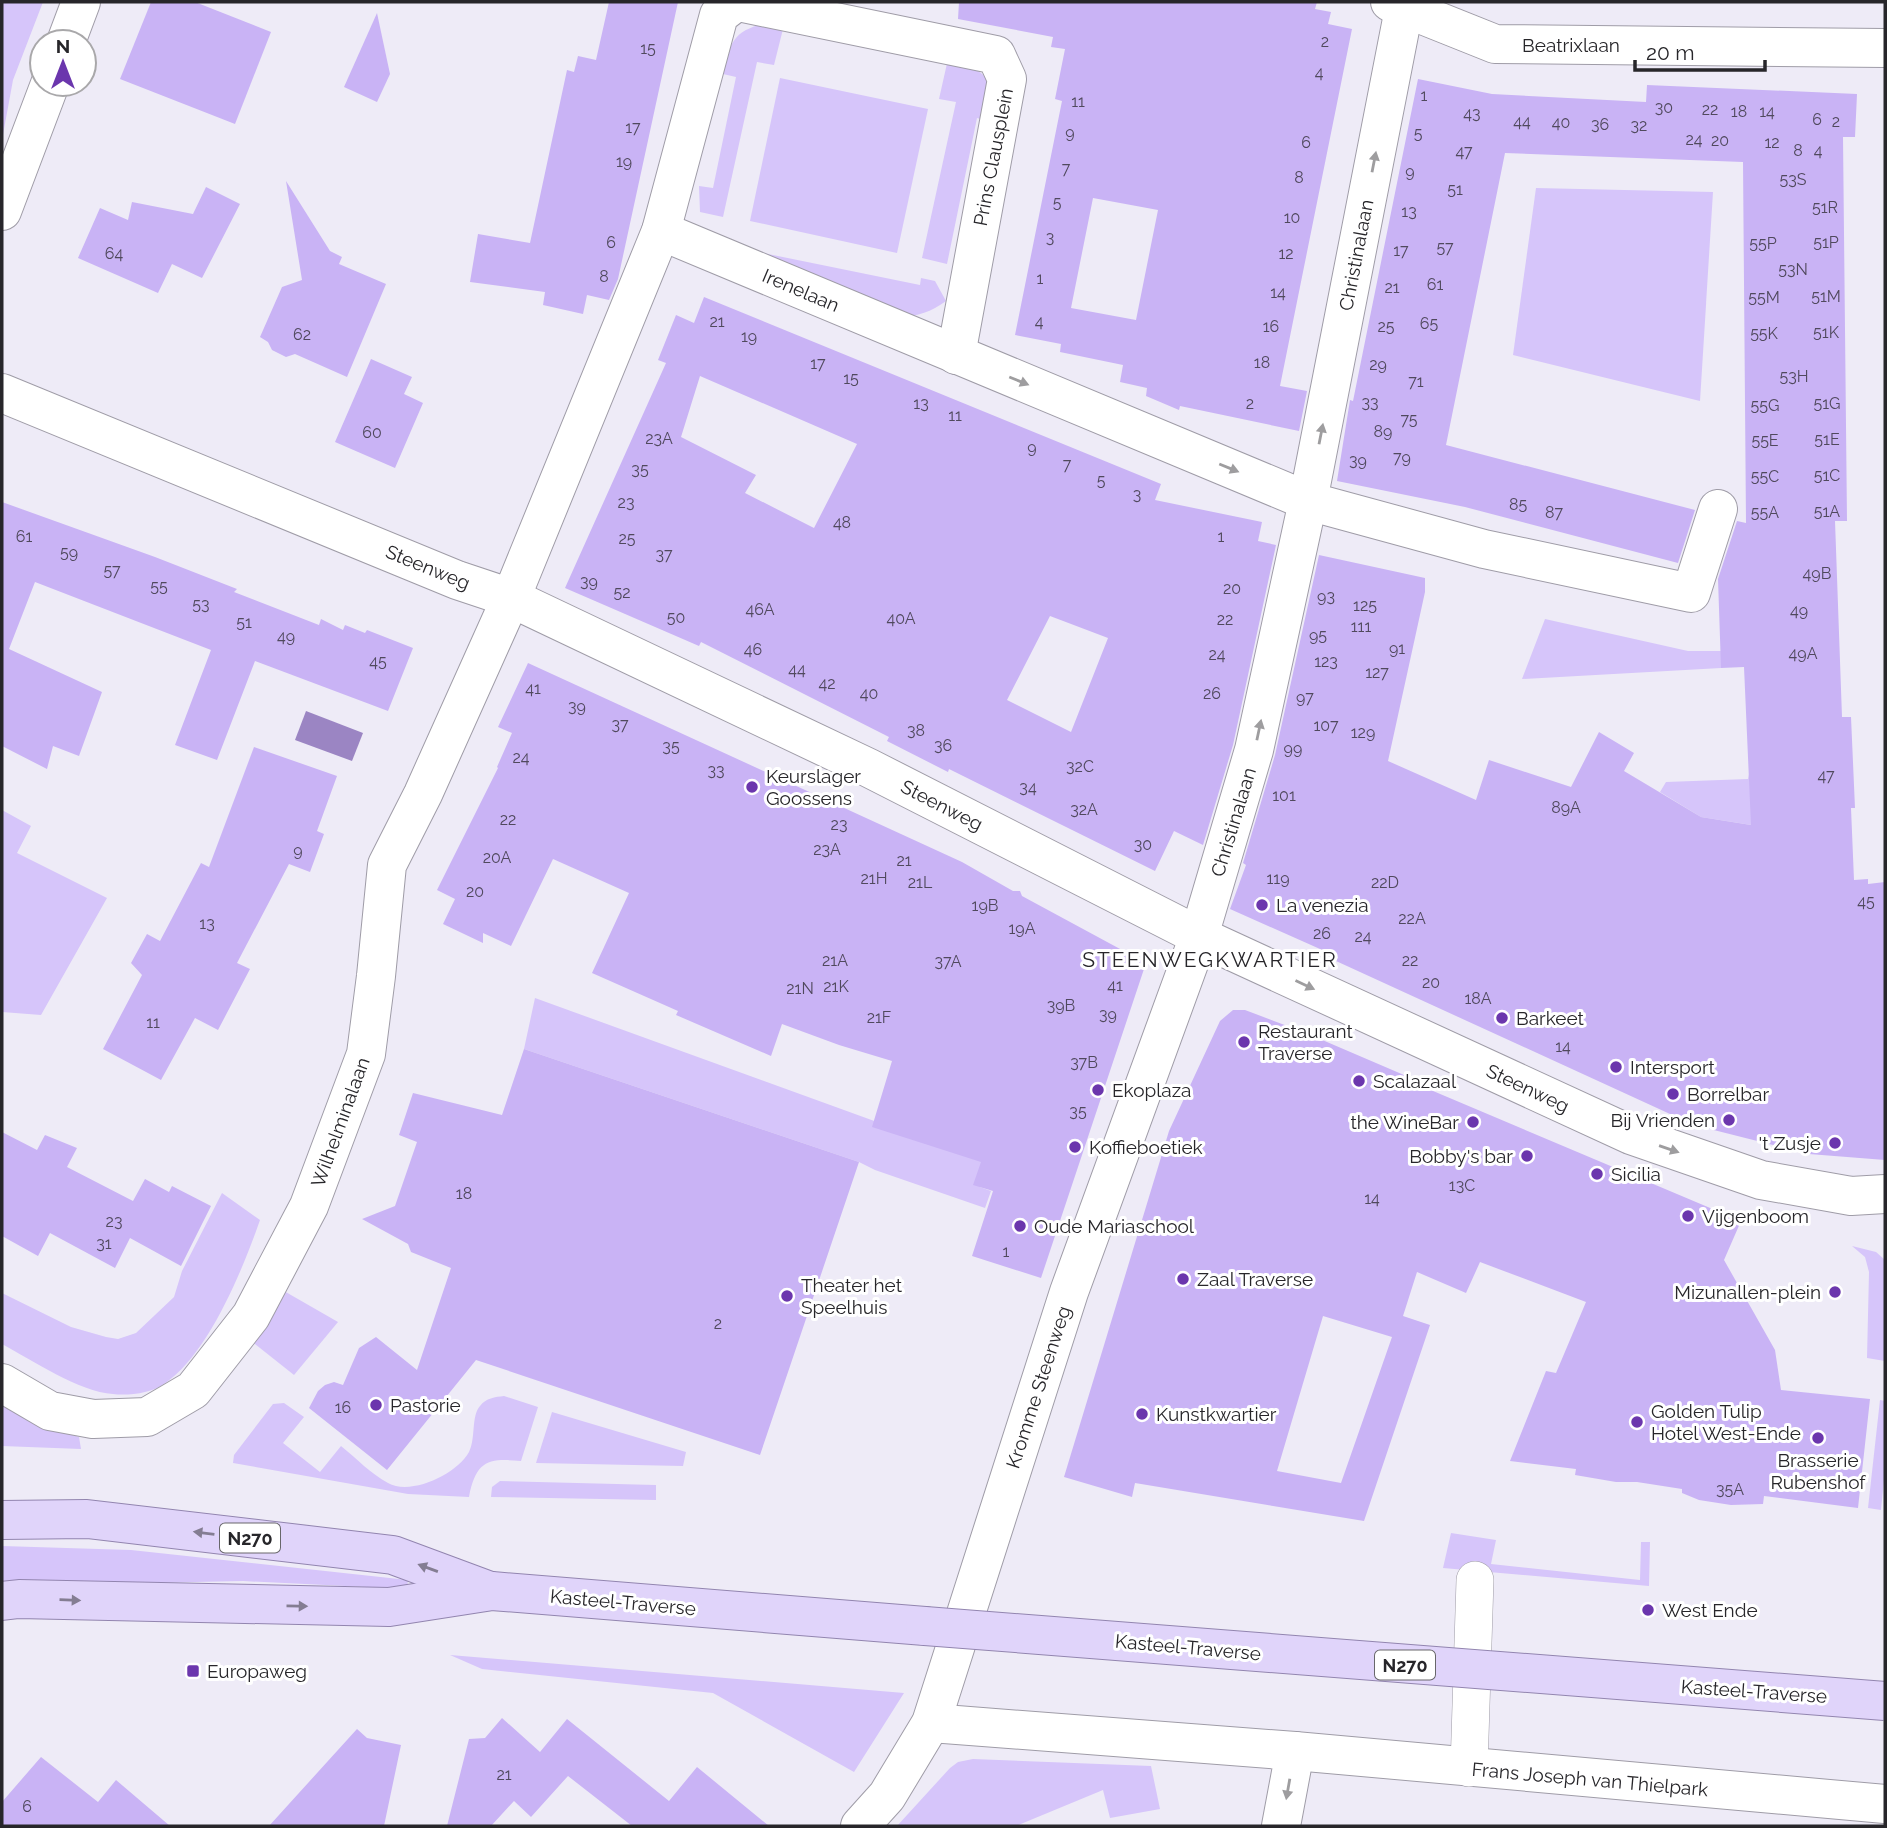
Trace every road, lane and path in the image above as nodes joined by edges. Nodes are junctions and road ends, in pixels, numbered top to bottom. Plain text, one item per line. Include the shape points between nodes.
1 (81, 2) edge
2 (737, 2) edge
3 (1397, 5) edge
4 (71, 28) edge
5 (1885, 48) edge
6 (45, 98) edge
7 (2, 211) edge
8 (661, 231) junction
9 (956, 355) junction
10 (2, 393) edge
11 (1308, 501) junction
12 (1718, 509) dead end
13 (512, 598) junction
14 (1199, 936) junction
15 (1885, 1194) edge
16 (2, 1383) edge
17 (2, 1520) edge
18 (1475, 1580) dead end
19 (492, 1591) junction
20 (2, 1601) edge
21 (1885, 1701) edge
22 (931, 1723) junction
23 (1295, 1751) junction
24 (1469, 1768) junction
25 (1885, 1804) edge
26 (860, 1826) edge
27 (1281, 1826) edge

1 - 4 street
2 - 8 street, Prins Clausplein via 719,15
2 - 9 street, Prins Clausplein via 996,55 1007,79
3 - 5 street, Beatrixlaan via 1495,44
11 -> 3 street, Christinalaan
6 - 7 street
8 - 9 street, Irenelaan
8 - 13 street
9 -> 11 street, Irenelaan
10 - 13 street, Steenweg via 444,575
11 - 12 street via 1485,549 1692,593
14 -> 11 street, Christinalaan via 1254,750
13 - 14 street, Steenweg via 869,768
13 - 16 street, Wilhelminalaan via 387,865 366,1054 309,1206 251,1317 193,1390 147,1417 93,1419 50,1410
14 -> 15 street, Steenweg via 1642,1139 1761,1180 1852,1196
14 - 22 street, Kromme Steenweg via 1069,1292
19 -> 17 main road, Kasteel-Traverse / N270 via 393,1555 87,1519
18 - 24 street
20 -> 19 main road, Kasteel-Traverse / N270 via 388,1607
19 - 21 main road, Kasteel-Traverse / N270, bridge
22 - 23 street, Frans Joseph van Thielpark
22 - 26 street, Kromme Steenweg via 887,1796
23 - 24 street, Frans Joseph van Thielpark
23 -> 27 street
24 - 25 street, Frans Joseph van Thielpark

